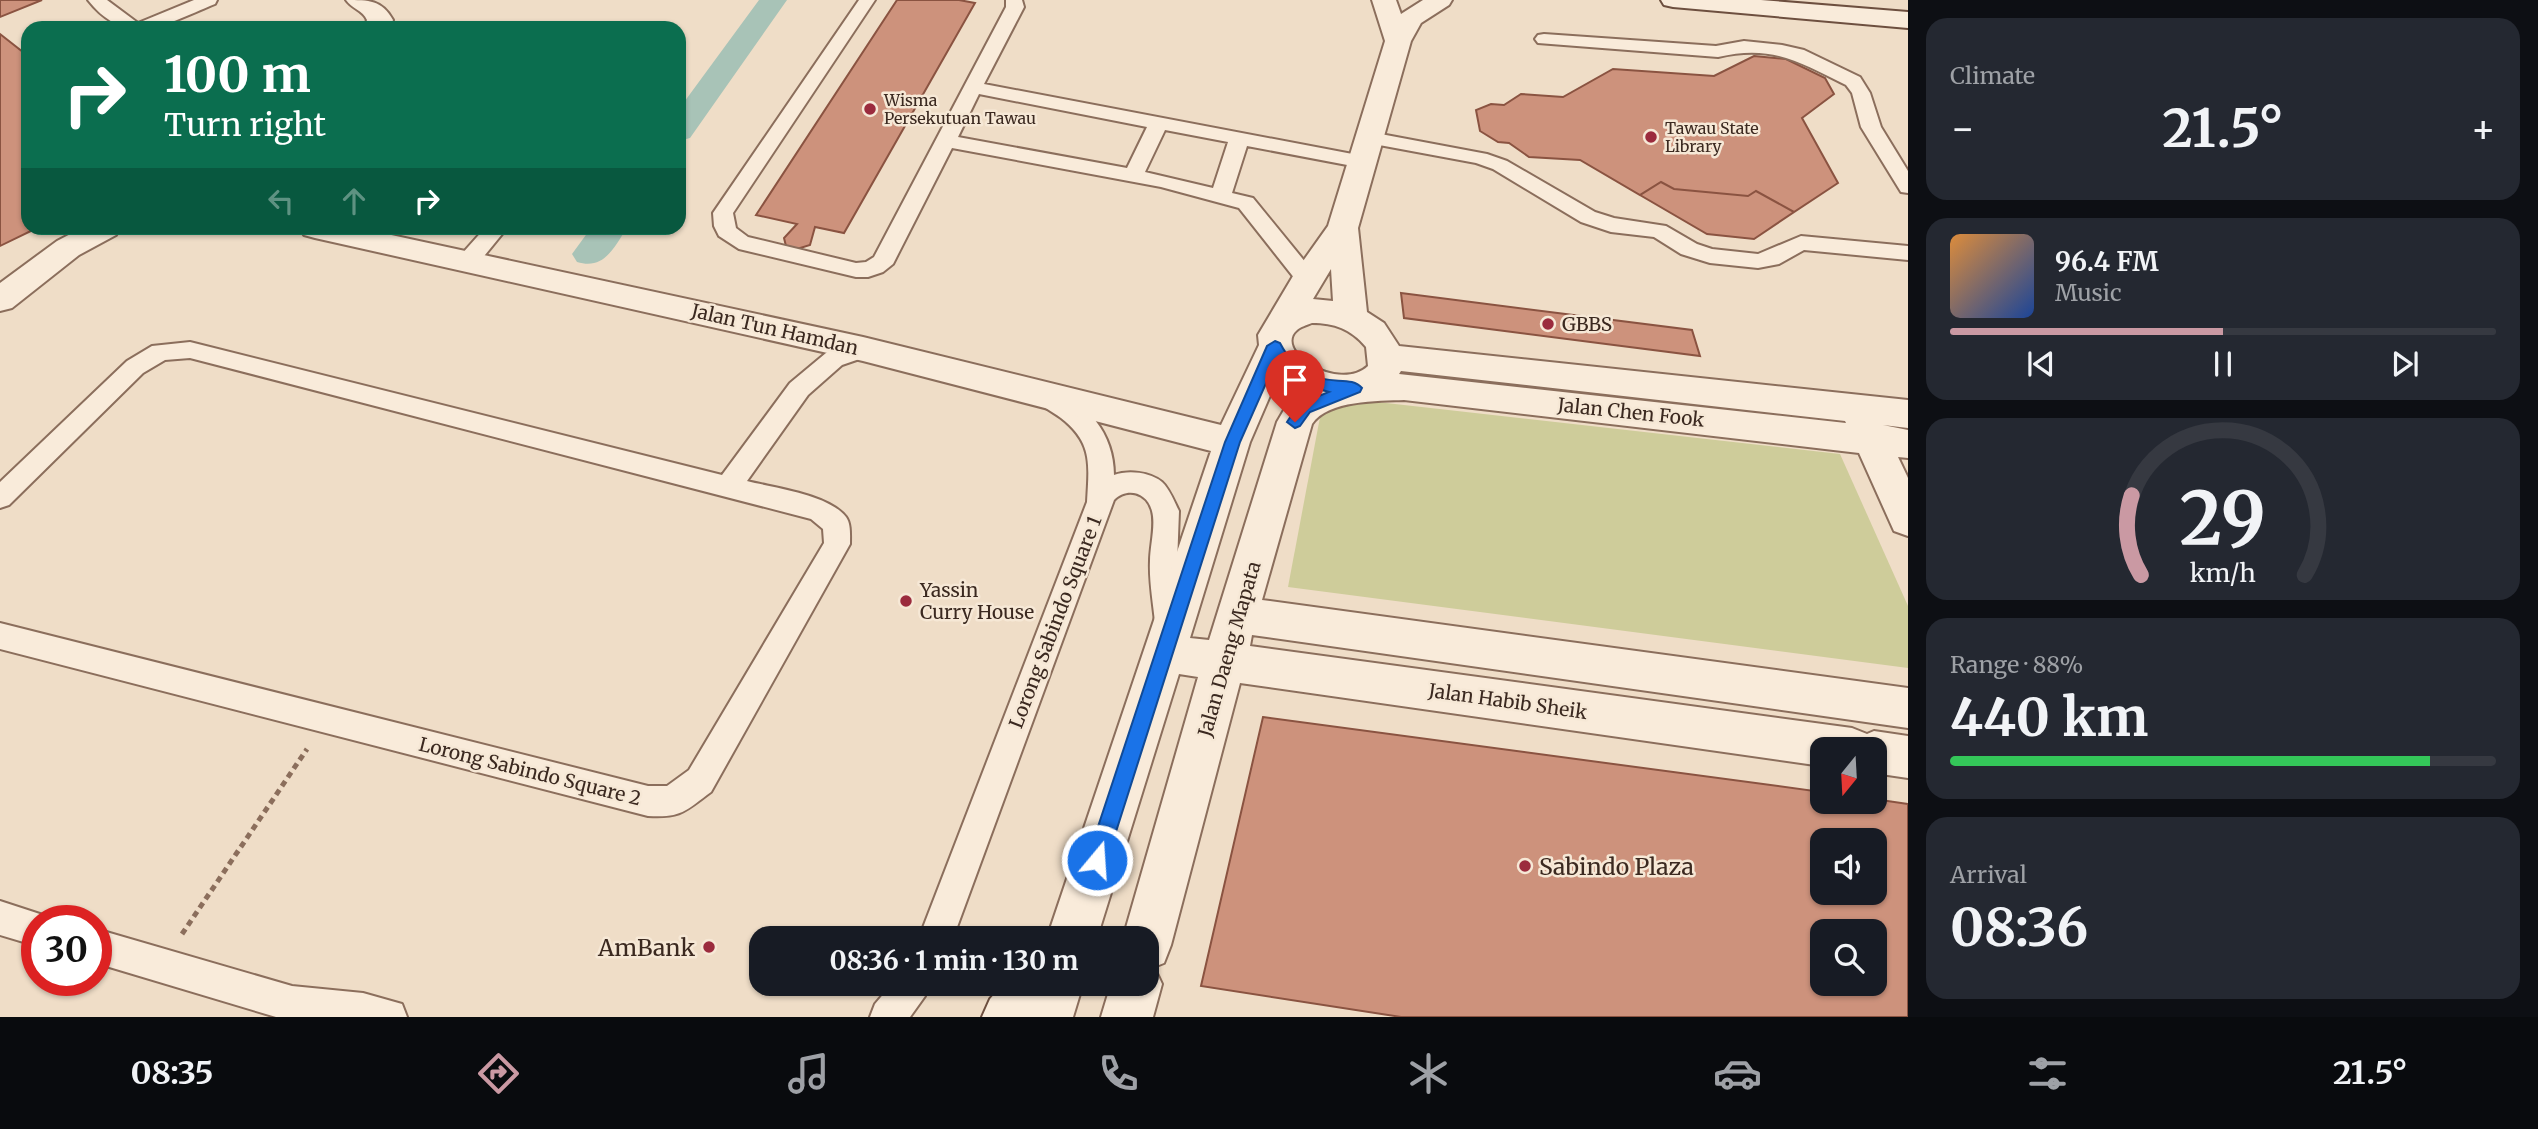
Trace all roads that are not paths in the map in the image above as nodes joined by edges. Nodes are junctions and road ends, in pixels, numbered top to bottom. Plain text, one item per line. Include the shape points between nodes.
1 (96, 0) edge
2 (209, 0) edge
3 (358, 0) edge
4 (867, 0) edge
5 (1014, 0) edge
6 (1384, 0) edge
7 (1440, 0) edge
8 (1673, 0) edge
9 (1908, 20) edge
10 (124, 21) edge
11 (158, 21) edge
12 (380, 21) edge
13 (1544, 39) dead end
14 (1398, 41) junction
15 (975, 88) junction
16 (1159, 122) junction
17 (1240, 137) junction
18 (948, 141) junction
19 (1366, 150) junction
20 (1133, 176) junction
21 (1908, 187) edge
22 (1221, 195) junction
23 (1343, 228) junction
24 (92, 235) edge
25 (347, 235) edge
26 (490, 235) edge
27 (1908, 253) edge
28 (468, 261) junction
29 (1307, 279) junction
30 (0, 300) edge
31 (1351, 317) junction
32 (1280, 333) junction
33 (863, 349) junction
34 (1387, 357) junction
35 (1354, 388) junction
36 (1044, 394) junction
37 (1893, 430) edge
38 (1232, 442) junction
39 (729, 486) junction
40 (0, 498) edge
41 (1100, 503) junction
42 (1908, 520) edge
43 (1237, 615) junction
44 (0, 636) edge
45 (1167, 642) junction
46 (1224, 661) junction
47 (1908, 708) edge
48 (1810, 743) edge
49 (1887, 754) edge
50 (1908, 757) edge
51 (0, 918) edge
52 (21, 924) edge
53 (941, 926) edge
54 (1076, 926) edge
55 (1151, 926) edge
56 (112, 951) edge
57 (904, 996) edge
58 (1026, 996) edge
59 (1054, 996) edge
60 (1132, 996) edge
61 (389, 1017) edge
62 (888, 1017) edge
63 (1009, 1017) edge
64 (1047, 1017) edge
65 (1126, 1017) edge

1 - 10 lane
2 - 11 lane
3 - 12 street via 376,10
4 - 18 lane via 723,213 727,233 753,247 856,271 873,268 886,259
5 - 15 lane via 1015,7
6 - 14 street
7 - 14 street via 1411,18
8 - 9 street
13 - 21 lane via 1718,52 1744,46 1798,54 1853,81 1871,127
14 - 19 street
15 - 16 lane
15 - 18 lane
16 - 17 lane
16 - 20 lane
17 - 19 lane
17 - 22 lane
18 - 20 lane
19 - 23 street
19 - 27 lane via 1480,158 1588,217 1659,231 1710,256 1758,261 1801,243
20 - 22 lane
22 - 29 lane via 1246,203
23 - 29 street
23 - 31 street
24 - 30 street
25 - 28 street, Jalan Tun Hamdan
26 - 28 lane
28 - 33 street, Jalan Tun Hamdan
29 - 32 street
31 - 32 street via 1307,311
31 - 34 street via 1377,335
32 - 35 street via 1279,359 1289,370 1320,386
32 - 38 street
33 - 36 street, Jalan Tun Hamdan
33 - 39 lane via 834,359 799,389
34 - 35 street via 1379,377
34 - 37 street, Jalan Chen Fook
35 - 37 street, Jalan Chen Fook via 1429,389
35 - 43 street, Jalan Daeng Mapata via 1304,408 1295,422
36 - 38 street, Jalan Tun Hamdan
36 - 41 lane via 1078,415 1099,443
37 - 42 street
38 - 45 street
39 - 40 lane, Lorong Sabindo Square 2 via 190,350 160,352 135,367
39 - 44 lane, Lorong Sabindo Square 2 via 819,510 836,524 837,544 700,780 672,802 648,801
41 - 45 lane, Lorong Sabindo Square 1 via 1110,487 1130,481 1154,490 1161,499 1166,511
41 - 53 lane, Lorong Sabindo Square 1
43 - 46 street, Jalan Daeng Mapata
43 - 47 street
45 - 46 street, Jalan Habib Sheik
45 - 54 street
46 - 48 street, Jalan Habib Sheik
46 - 55 street, Jalan Daeng Mapata
49 - 50 street
51 - 52 lane
56 - 61 lane via 292,1004
57 - 62 lane
58 - 63 street
59 - 64 street
60 - 65 street

